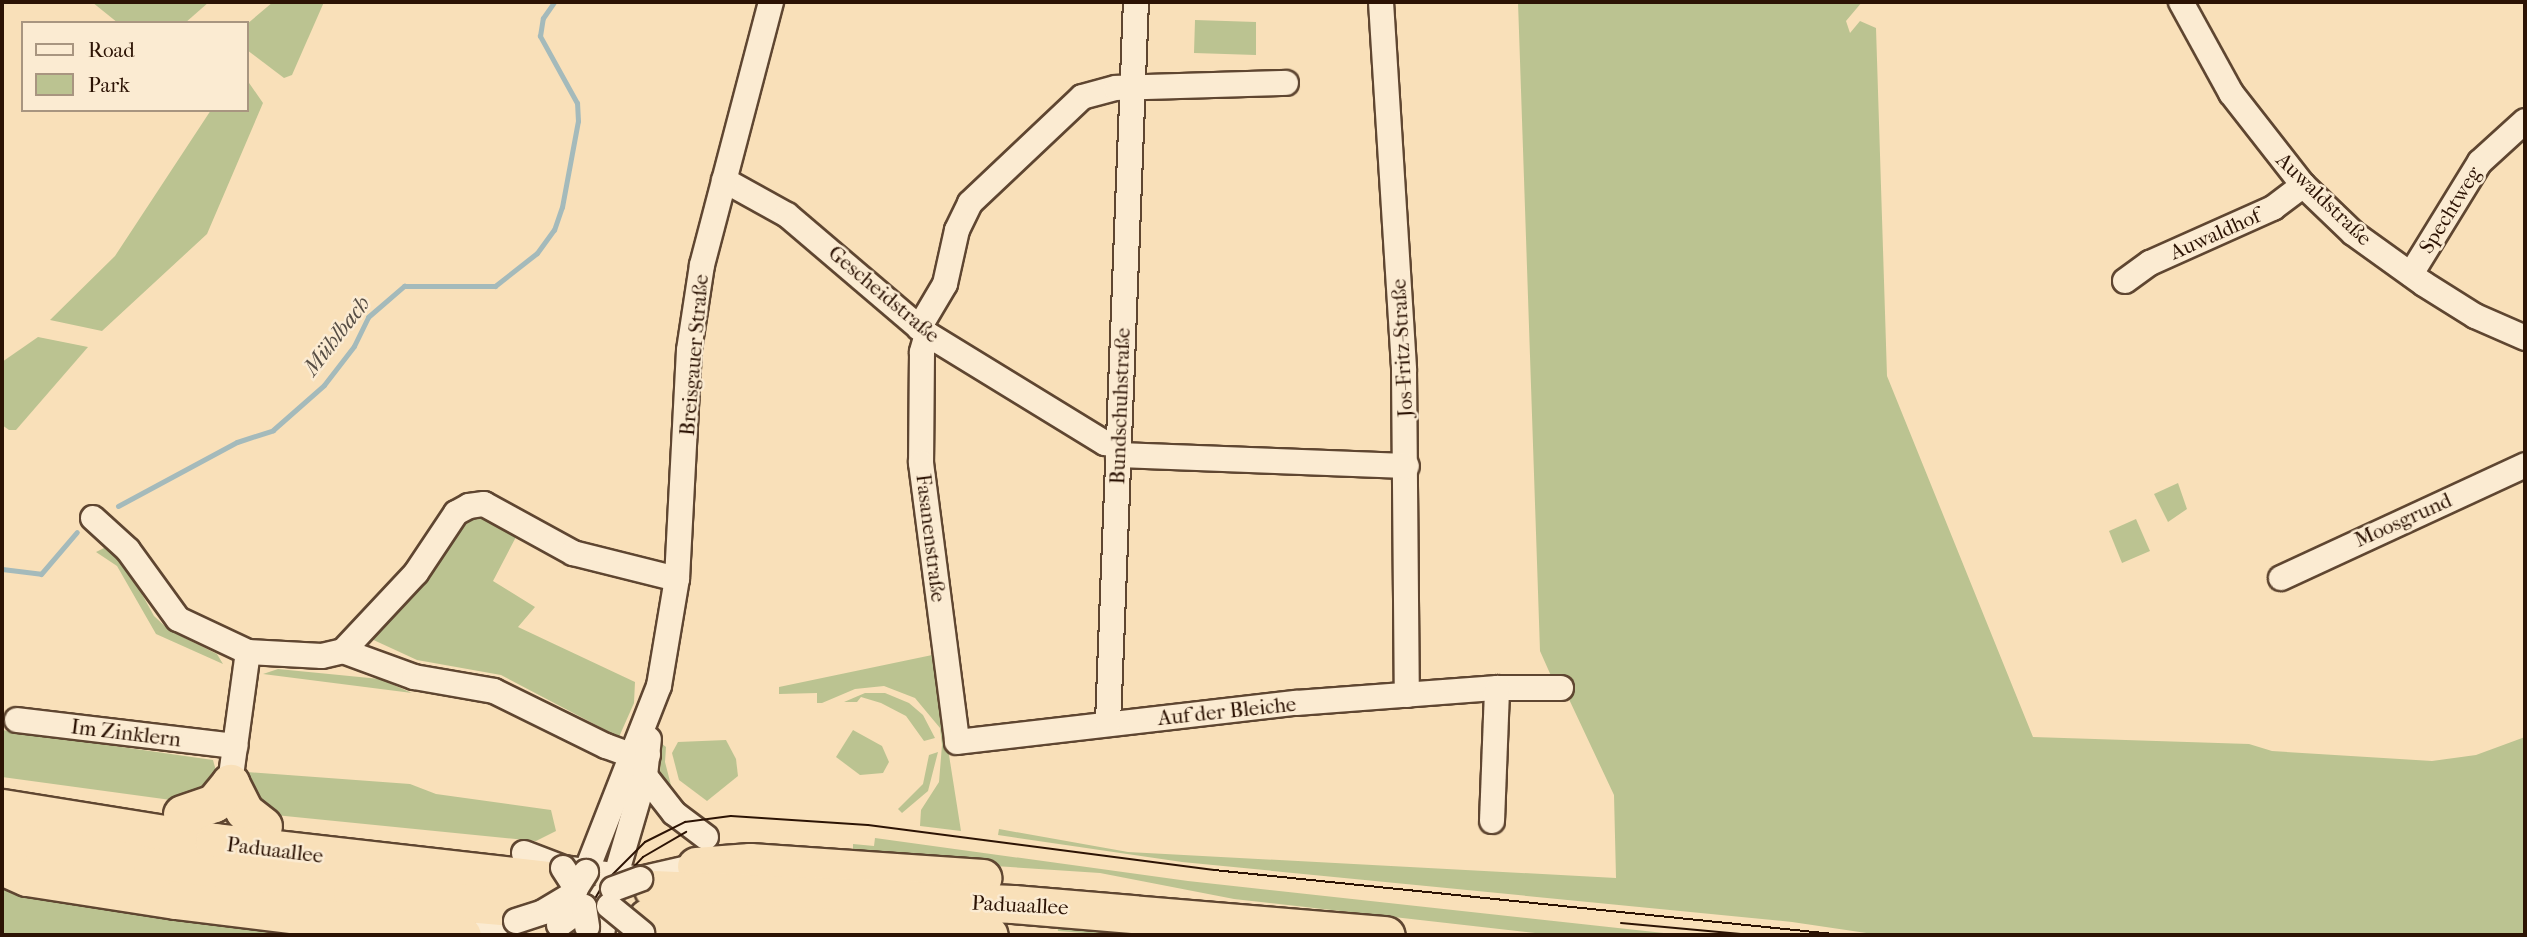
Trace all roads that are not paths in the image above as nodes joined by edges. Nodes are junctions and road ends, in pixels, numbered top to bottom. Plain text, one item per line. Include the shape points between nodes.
1 (771, 2) edge
2 (1136, 2) edge
3 (1381, 2) edge
4 (2181, 2) edge
5 (1286, 83) dead end
6 (1133, 88) junction
7 (2525, 121) edge
8 (724, 180) junction
9 (2303, 185) junction
10 (2411, 274) junction
11 (2125, 281) dead end
12 (923, 331) junction
13 (2525, 338) edge
14 (1118, 449) junction
15 (2525, 465) edge
16 (1407, 466) junction
17 (93, 518) dead end
18 (2281, 578) dead end
19 (677, 579) junction
20 (343, 651) junction
21 (248, 652) junction
22 (1497, 688) junction
23 (1561, 688) dead end
24 (1407, 695) junction
25 (17, 720) dead end
26 (1108, 723) junction
27 (957, 742) joint
28 (235, 746) junction
29 (641, 762) junction
30 (230, 783) junction
31 (2, 786) edge
32 (2, 808) edge
33 (182, 814) junction
34 (1492, 821) dead end
35 (262, 826) junction
36 (2, 839) edge
37 (2, 866) edge
38 (607, 885) edge
39 (520, 915) junction
40 (1304, 926) junction
41 (557, 930) edge
42 (462, 935) edge
43 (475, 935) edge
44 (989, 935) edge
45 (1386, 935) edge

1 - 8 street, Breisgauer Straße
2 - 6 street, Bundschuhstraße
3 - 16 street, Jos-Fritz-Straße via 1389,82
4 - 9 street, Auwaldstraße via 2231,93
5 - 6 street
6 - 12 street, Fasanenstraße via 1096,90 1083,97 970,203 957,230 945,284
6 - 14 street, Bundschuhstraße
7 - 10 street, Spechtweg via 2480,162
8 - 12 street, Gescheidstraße via 788,215
8 - 19 street, Breisgauer Straße via 703,256 690,350
9 - 10 street, Auwaldstraße via 2353,233
9 - 11 street, Auwaldhof via 2273,208 2150,263
10 - 13 street, Auwaldstraße via 2475,316
12 - 14 street, Gescheidstraße
12 - 27 street, Fasanenstraße via 921,463
14 - 16 street, Gescheidstraße
14 - 26 street, Bundschuhstraße
15 - 18 street, Moosgrund
16 - 24 street, Jos-Fritz-Straße
17 - 21 street via 128,550 178,619
19 - 20 street via 573,553 484,504 469,506 456,513 416,573
19 - 29 street, Breisgauer Straße
20 - 21 street via 322,656
20 - 29 street via 414,677 495,691
21 - 28 street
22 - 23 street, Auf der Bleiche
22 - 24 street, Auf der Bleiche
22 - 34 street
24 - 26 street, Auf der Bleiche
25 - 28 street, Im Zinklern
26 - 27 street, Auf der Bleiche via 1094,729
28 - 30 street
29 - 38 street, Breisgauer Straße
29 - 38 street via 674,813
30 - 33 highway via 214,803
30 - 35 highway via 244,811
31 - 33 highway
32 - 38 highway, Paduaallee via 214,842
33 - 35 highway
35 - 38 highway
36 - 39 highway, Paduaallee
37 - 42 highway via 27,877 175,900
38 - 39 street, bridge via 544,912
38 - 40 highway, Paduaallee via 1013,904
38 - 40 highway via 750,862 1112,888 1202,899
38 - 41 street, bridge
38 - 44 highway, Paduaallee
39 - 43 street
40 - 45 highway, Paduaallee

